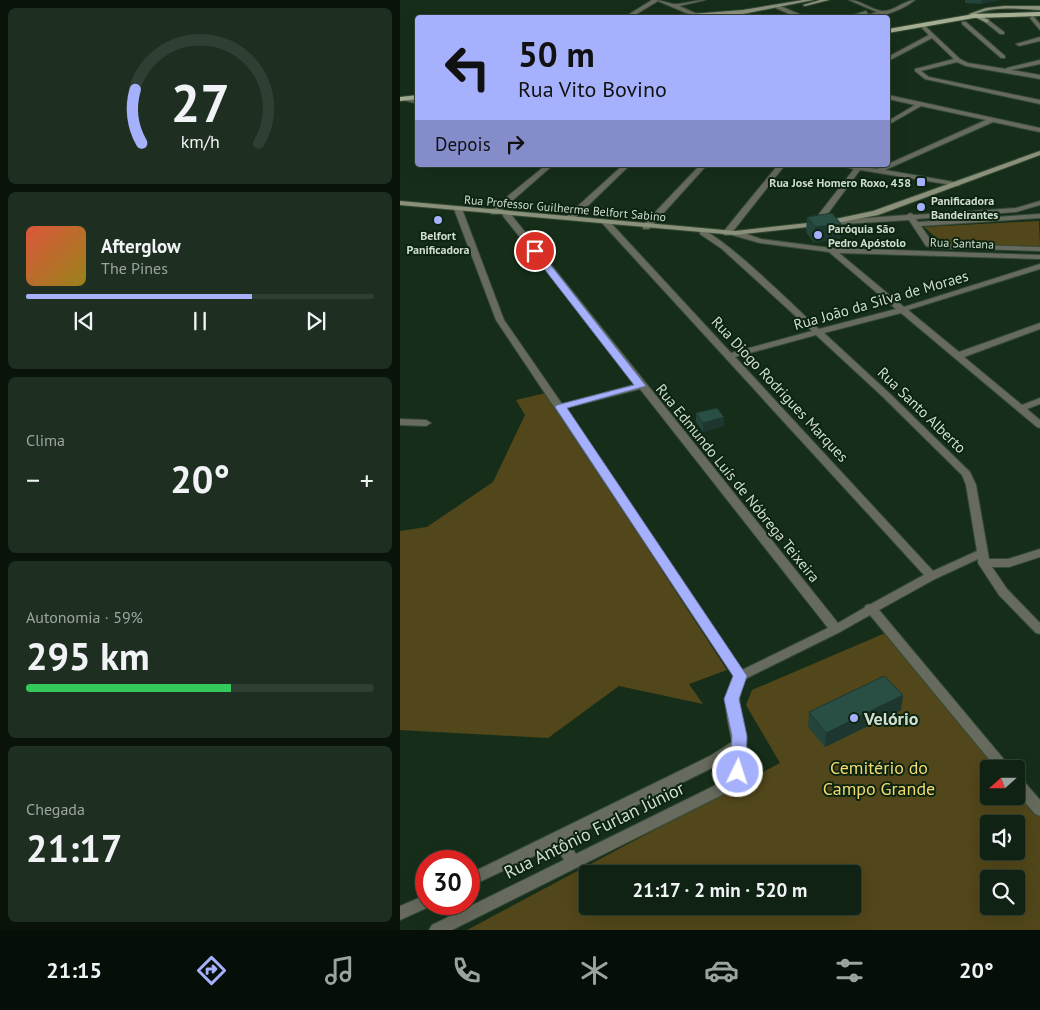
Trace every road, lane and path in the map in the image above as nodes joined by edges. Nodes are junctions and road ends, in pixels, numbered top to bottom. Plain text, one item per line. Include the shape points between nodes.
1 (658, 0) edge
2 (703, 0) edge
3 (811, 0) edge
4 (827, 0) edge
5 (851, 0) edge
6 (913, 0) edge
7 (1028, 1) edge
8 (674, 6) junction
9 (1040, 7) edge
10 (1009, 8) junction
11 (777, 9) junction
12 (877, 11) junction
13 (981, 11) junction
14 (883, 13) junction
15 (630, 15) edge
16 (692, 15) edge
17 (706, 15) edge
18 (786, 15) edge
19 (795, 15) edge
20 (859, 15) edge
21 (874, 15) edge
22 (974, 16) junction
23 (1038, 17) edge
24 (987, 21) junction
25 (964, 23) junction
26 (927, 25) junction
27 (1040, 28) edge
28 (890, 32) edge
29 (1002, 33) dead end
30 (932, 36) junction
31 (1040, 39) edge
32 (1018, 44) dead end
33 (1003, 57) dead end
34 (890, 58) edge
35 (958, 60) junction
36 (1040, 62) edge
37 (1003, 70) junction
38 (1040, 77) edge
39 (890, 96) edge
40 (401, 100) edge
41 (415, 100) edge
42 (1040, 102) edge
43 (920, 104) junction
44 (991, 120) junction
45 (890, 122) edge
46 (1040, 130) edge
47 (1040, 153) edge
48 (890, 166) edge
49 (548, 167) edge
50 (625, 167) edge
51 (702, 167) edge
52 (780, 167) edge
53 (852, 167) edge
54 (887, 167) edge
55 (858, 168) junction
56 (878, 171) junction
57 (958, 184) junction
58 (400, 203) edge
59 (1040, 203) edge
60 (458, 209) junction
61 (494, 212) junction
62 (875, 212) junction
63 (506, 214) junction
64 (1040, 216) edge
65 (570, 218) junction
66 (914, 218) junction
67 (606, 223) junction
68 (826, 224) junction
69 (815, 225) junction
70 (646, 227) junction
71 (703, 232) junction
72 (753, 232) junction
73 (727, 233) junction
74 (777, 243) junction
75 (725, 247) junction
76 (1040, 249) edge
77 (831, 250) junction
78 (1040, 257) edge
79 (1040, 266) edge
80 (901, 310) junction
81 (1040, 326) edge
82 (818, 333) junction
83 (729, 356) junction
84 (957, 356) junction
85 (641, 386) junction
86 (1040, 400) edge
87 (560, 407) junction
88 (1020, 409) junction
89 (400, 422) edge
90 (426, 422) dead end
91 (1040, 425) edge
92 (1040, 553) edge
93 (983, 558) junction
94 (931, 576) junction
95 (870, 608) junction
96 (836, 629) junction
97 (1040, 630) edge
98 (740, 676) junction
99 (740, 744) junction
100 (997, 760) edge
101 (1025, 792) edge
102 (1040, 810) edge
103 (557, 837) junction
104 (573, 862) junction
105 (480, 876) edge
106 (415, 906) edge
107 (400, 913) edge
108 (437, 930) edge

1 - 8 street
1 - 15 street
2 - 8 street
3 - 11 street
4 - 11 street
5 - 12 street
6 - 14 street
7 - 9 street
7 - 10 street
8 - 16 street
9 - 10 street
10 - 13 street
11 - 17 street
11 - 18 street
11 - 19 street
12 - 14 street
12 - 20 street
13 - 22 street via 972,13
13 - 26 main road via 954,14
14 - 21 street
22 - 23 main road
22 - 24 street
22 - 26 main road
23 - 24 main road
23 - 27 street
24 - 25 main road
24 - 29 street
25 - 26 main road
25 - 33 street
26 - 28 main road
26 - 30 street
30 - 34 street
30 - 35 street
31 - 32 street
35 - 37 street via 977,67
35 - 42 street via 917,70 936,82
36 - 37 street
37 - 38 street
39 - 43 street
40 - 41 main road
43 - 44 street
43 - 45 street
44 - 46 street
44 - 48 street
47 - 57 street
49 - 61 street
50 - 65 street
51 - 70 street
52 - 73 street
53 - 55 street
54 - 56 street
55 - 56 street
55 - 69 street
56 - 57 street
57 - 62 street
58 - 60 street, Rua Professor Guilherme Belfort Sabino
59 - 66 street via 1016,210
60 - 61 street, Rua Professor Guilherme Belfort Sabino
60 - 87 street via 500,320
61 - 63 street, Rua Professor Guilherme Belfort Sabino
62 - 66 street
62 - 68 street
63 - 65 street, Rua Professor Guilherme Belfort Sabino
63 - 85 street, Rua Edmundo Luís de Nóbrega Teixeira
64 - 66 street
65 - 67 street, Rua Professor Guilherme Belfort Sabino
66 - 68 street
66 - 76 street via 930,244 935,246
67 - 70 street, Rua Professor Guilherme Belfort Sabino
67 - 83 street, Rua Diogo Rodrigues Marques
68 - 69 street
69 - 72 street, Rua Professor Guilherme Belfort Sabino
70 - 71 street, Rua Professor Guilherme Belfort Sabino
71 - 73 street, Rua Professor Guilherme Belfort Sabino
71 - 75 street, Rua Santo Alberto
72 - 73 street, Rua Professor Guilherme Belfort Sabino
72 - 74 street
73 - 74 street, Rua Santana
73 - 75 street, Rua Santo Alberto
74 - 77 street, Rua Santana
75 - 82 street, Rua Santo Alberto
77 - 78 street, Rua Santana
77 - 80 street
79 - 80 street, Rua João da Silva de Moraes
80 - 82 street, Rua João da Silva de Moraes
80 - 84 street
81 - 84 street
82 - 83 street, Rua João da Silva de Moraes
82 - 93 street, Rua Santo Alberto via 966,474 972,485
83 - 94 street, Rua Diogo Rodrigues Marques
84 - 88 street
85 - 87 street
85 - 96 street, Rua Edmundo Luís de Nóbrega Teixeira
86 - 88 street
87 - 98 street
88 - 91 street
89 - 90 street
92 - 93 street via 1009,563
93 - 94 street
93 - 97 street, Rua Santo Alberto via 1003,592
94 - 95 street
95 - 96 street
95 - 100 street
96 - 98 street
98 - 99 street, Rua Antônio Furlan Júnior via 731,699
99 - 103 street, Rua Antônio Furlan Júnior via 715,760
99 - 104 street, Rua Antônio Furlan Júnior via 738,772 726,786
101 - 102 street
103 - 104 street
103 - 105 street, Rua Antônio Furlan Júnior
104 - 108 street, Rua Antônio Furlan Júnior
106 - 107 street

